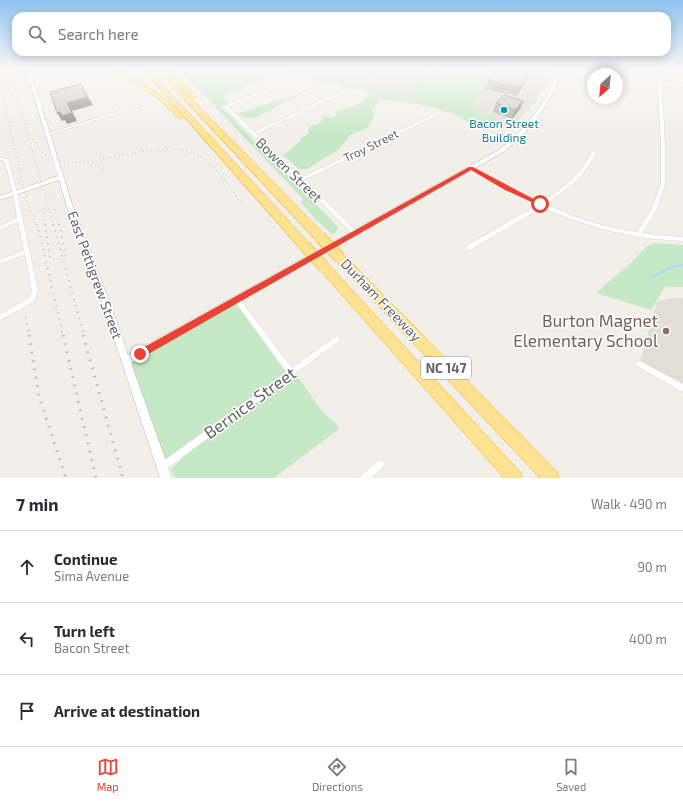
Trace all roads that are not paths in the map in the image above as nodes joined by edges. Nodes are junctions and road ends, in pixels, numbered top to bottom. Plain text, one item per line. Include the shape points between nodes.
1 (35, 92) edge
2 (152, 92) edge
3 (166, 92) edge
4 (181, 92) edge
5 (190, 92) edge
6 (262, 92) edge
7 (303, 92) edge
8 (343, 92) edge
9 (551, 92) edge
10 (660, 92) edge
11 (321, 102) junction
12 (139, 106) dead end
13 (442, 112) dead end
14 (48, 134) junction
15 (253, 134) junction
16 (219, 151) junction
17 (594, 152) dead end
18 (239, 153) junction
19 (1, 159) edge
20 (471, 168) junction
21 (61, 177) junction
22 (300, 180) junction
23 (15, 193) junction
24 (0, 198) edge
25 (540, 204) junction
26 (20, 219) junction
27 (0, 228) edge
28 (355, 233) junction
29 (638, 235) junction
30 (683, 239) edge
31 (468, 248) dead end
32 (26, 251) junction
33 (0, 262) edge
34 (237, 300) junction
35 (0, 317) edge
36 (337, 339) dead end
37 (126, 362) junction
38 (640, 364) dead end
39 (291, 373) junction
40 (683, 388) edge
41 (380, 464) dead end
42 (162, 467) junction
43 (166, 478) edge
44 (364, 478) edge
45 (514, 478) edge
46 (551, 478) edge

1 - 14 street, East Pettigrew Street
2 - 16 highway
3 - 16 highway, Durham Freeway / NC 147
4 - 18 highway, Durham Freeway / NC 147
5 - 18 highway
6 - 15 street, Bowen Street via 225,107
7 - 11 street
8 - 11 street
9 - 20 street via 514,142
10 - 29 street via 663,184 653,211
11 - 15 street
12 - 14 street
13 - 22 street, Troy Street
14 - 21 street, East Pettigrew Street
15 - 22 street, Bowen Street
16 - 45 highway, Durham Freeway / NC 147, bridge
17 - 25 street via 579,176
18 - 46 highway, Durham Freeway / NC 147, bridge
19 - 23 street via 7,162
20 - 25 street
20 - 28 street
21 - 23 street
21 - 37 street, East Pettigrew Street
22 - 28 street, Bowen Street
23 - 24 street
23 - 26 street
25 - 29 street via 602,226
25 - 31 street
26 - 27 street
26 - 32 street
28 - 34 street
29 - 30 street
32 - 33 street
32 - 35 street via 35,292 32,300
34 - 37 street
34 - 39 street
36 - 39 street, Bernice Street
37 - 42 street, East Pettigrew Street
38 - 40 street
39 - 42 street, Bernice Street
41 - 44 street
42 - 43 street, East Pettigrew Street

